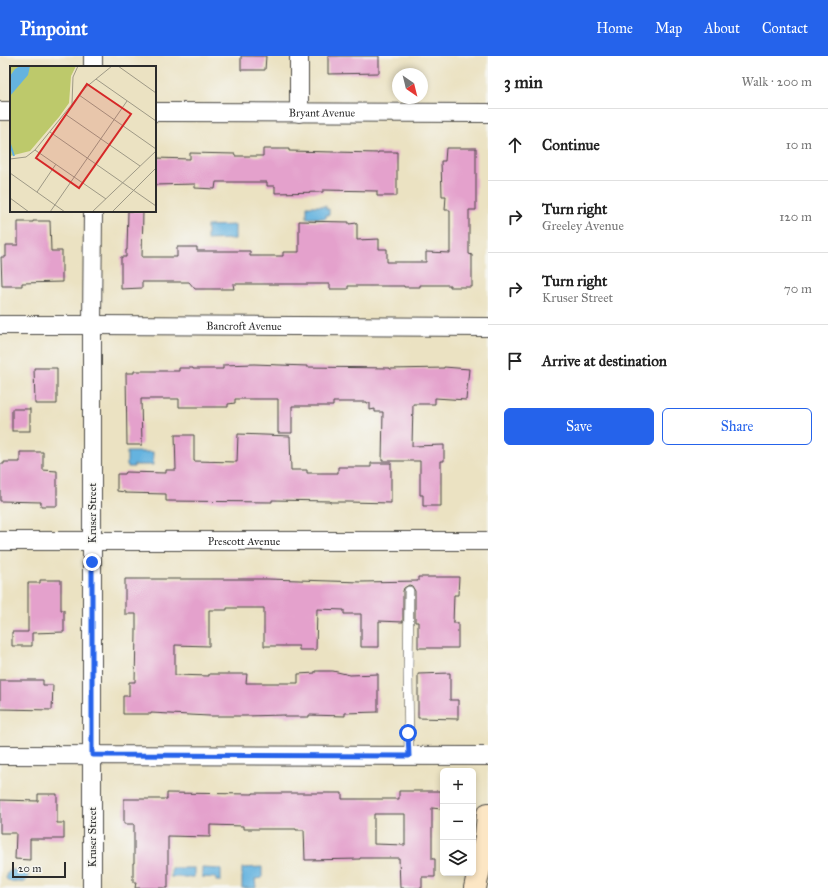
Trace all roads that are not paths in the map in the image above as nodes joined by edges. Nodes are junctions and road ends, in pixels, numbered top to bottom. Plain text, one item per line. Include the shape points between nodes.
1 (299, 56) edge
2 (156, 112) edge
3 (299, 113) junction
4 (488, 113) edge
5 (93, 212) edge
6 (0, 325) edge
7 (92, 325) junction
8 (488, 327) edge
9 (0, 541) edge
10 (92, 541) junction
11 (488, 541) edge
12 (409, 591) dead end
13 (0, 755) edge
14 (92, 755) junction
15 (409, 756) junction
16 (488, 756) edge
17 (488, 814) edge
18 (92, 888) edge
19 (474, 888) edge

1 - 3 street
2 - 3 street, Bryant Avenue
3 - 4 street, Bryant Avenue
5 - 7 street, Kruser Street
6 - 7 street, Bancroft Avenue
7 - 8 street, Bancroft Avenue
7 - 10 street, Kruser Street
9 - 10 street, Prescott Avenue
10 - 11 street, Prescott Avenue
10 - 14 street, Kruser Street
12 - 15 lane
13 - 14 street
14 - 15 street
14 - 18 street, Kruser Street
15 - 16 street
17 - 19 main road via 486,837

